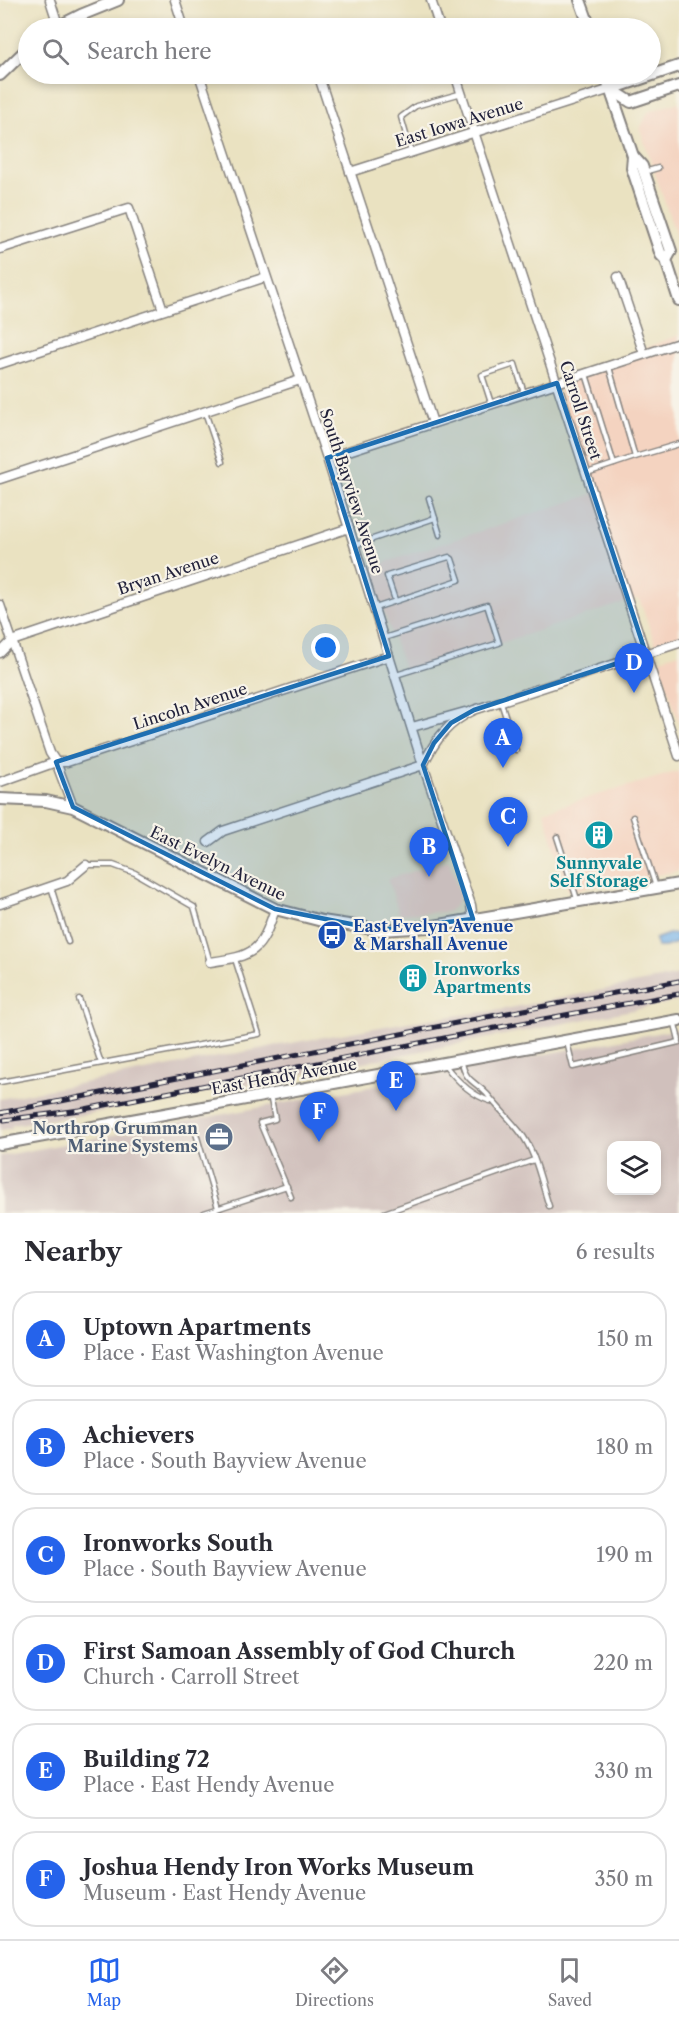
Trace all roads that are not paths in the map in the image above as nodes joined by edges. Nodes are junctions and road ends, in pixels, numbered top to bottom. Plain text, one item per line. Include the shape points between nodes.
1 (50, 0) edge
2 (118, 0) edge
3 (175, 0) edge
4 (431, 0) edge
5 (580, 0) edge
6 (55, 18) edge
7 (76, 18) edge
8 (181, 18) edge
9 (437, 18) edge
10 (586, 18) edge
11 (18, 58) edge
12 (679, 66) edge
13 (661, 72) edge
14 (0, 75) edge
15 (202, 84) edge
16 (321, 84) edge
17 (459, 84) edge
18 (608, 84) edge
19 (625, 84) edge
20 (679, 86) edge
21 (610, 89) junction
22 (462, 93) junction
23 (475, 133) junction
24 (412, 153) junction
25 (633, 156) junction
26 (658, 168) dead end
27 (350, 172) junction
28 (644, 172) junction
29 (0, 249) edge
30 (666, 260) junction
31 (266, 277) junction
32 (618, 277) dead end
33 (679, 300) edge
34 (164, 310) junction
35 (679, 343) edge
36 (645, 354) junction
37 (0, 363) edge
38 (609, 366) junction
39 (586, 374) junction
40 (300, 380) junction
41 (557, 383) junction
42 (524, 393) junction
43 (491, 404) junction
44 (205, 411) junction
45 (433, 423) junction
46 (679, 444) edge
47 (635, 457) junction
48 (327, 458) junction
49 (222, 462) dead end
50 (614, 464) junction
51 (587, 474) junction
52 (0, 479) edge
53 (429, 498) dead end
54 (435, 518) junction
55 (349, 528) junction
56 (440, 535) dead end
57 (355, 546) junction
58 (395, 600) junction
59 (0, 605) edge
60 (374, 608) junction
61 (384, 638) junction
62 (12, 641) junction
63 (679, 643) edge
64 (0, 653) edge
65 (646, 654) junction
66 (389, 656) junction
67 (395, 675) junction
68 (501, 701) junction
69 (474, 710) junction
70 (412, 727) junction
71 (516, 750) dead end
72 (679, 756) edge
73 (56, 762) junction
74 (423, 765) junction
75 (0, 782) edge
76 (0, 800) edge
77 (73, 807) junction
78 (633, 817) dead end
79 (557, 837) dead end
80 (208, 842) dead end
81 (86, 865) joint
82 (679, 884) edge
83 (51, 887) junction
84 (656, 888) junction
85 (578, 902) junction
86 (0, 904) edge
87 (275, 909) junction
88 (473, 920) junction
89 (68, 942) dead end
90 (235, 959) junction
91 (210, 963) joint
92 (79, 999) dead end
93 (677, 1020) edge
94 (566, 1040) junction
95 (679, 1041) edge
96 (461, 1059) junction
97 (443, 1062) junction
98 (101, 1063) junction
99 (0, 1082) edge
100 (270, 1094) junction
101 (491, 1101) junction
102 (195, 1130) dead end
103 (0, 1144) edge
104 (534, 1160) junction
105 (286, 1186) junction
106 (291, 1197) dead end
107 (549, 1206) dead end
108 (218, 1208) junction
109 (204, 1213) edge
110 (384, 1213) edge

1 - 6 street
2 - 7 main road
3 - 8 street
4 - 9 street
5 - 10 main road
11 - 14 main road
12 - 13 main road, East Iowa Avenue
15 - 31 street, South Bayview Avenue
16 - 27 street
17 - 22 street, Carroll Street
18 - 21 main road
19 - 21 main road, East Iowa Avenue
20 - 21 main road via 631,102
21 - 23 street, East Iowa Avenue
21 - 25 main road
22 - 23 street, Carroll Street
22 - 24 lane via 416,106 401,117
23 - 24 street, East Iowa Avenue
23 - 41 street, Carroll Street
24 - 27 street, East Iowa Avenue
25 - 28 main road
25 - 30 main road via 632,168
26 - 28 lane
27 - 45 street
28 - 30 main road via 671,251
29 - 34 street via 129,207
30 - 33 main road
31 - 34 street
31 - 40 street, South Bayview Avenue
32 - 36 street
34 - 37 street
35 - 36 street
36 - 38 street
38 - 39 street
38 - 47 lane
39 - 41 street
39 - 50 lane
40 - 44 street
40 - 48 street, South Bayview Avenue
41 - 42 street
41 - 51 street, Carroll Street
42 - 43 street
42 - 43 lane via 515,364 482,375
43 - 45 street
44 - 49 lane
44 - 52 street
45 - 48 street
46 - 47 lane
47 - 50 lane
48 - 55 street, South Bayview Avenue
50 - 51 lane
51 - 65 street, Carroll Street
53 - 54 lane
54 - 56 lane
54 - 57 lane
55 - 57 street, South Bayview Avenue
55 - 62 street, Bryan Avenue
57 - 60 street, South Bayview Avenue
58 - 58 lane via 387,576 449,556 452,559 459,580
58 - 60 lane
59 - 62 street
60 - 61 street, South Bayview Avenue
61 - 66 street, South Bayview Avenue
61 - 67 lane via 487,605 499,643
62 - 64 street, Bryan Avenue
62 - 73 street
63 - 65 street
65 - 68 street
65 - 72 street, Carroll Street
66 - 67 street, South Bayview Avenue
66 - 73 street, Lincoln Avenue via 67,762
67 - 70 street, South Bayview Avenue
68 - 69 street
68 - 71 lane
69 - 70 street
69 - 74 street via 442,732
70 - 74 street, South Bayview Avenue
73 - 75 street, Lincoln Avenue
73 - 77 street
74 - 80 street via 223,831
74 - 88 street, South Bayview Avenue
76 - 77 main road, East Evelyn Avenue via 46,801
77 - 87 main road, East Evelyn Avenue
78 - 84 lane
79 - 85 lane
81 - 83 street via 67,882
81 - 91 lane via 113,865 135,873 194,907
82 - 84 main road, East Evelyn Avenue
83 - 86 street
83 - 89 lane
84 - 85 main road, East Evelyn Avenue
85 - 88 main road, East Evelyn Avenue
87 - 88 main road, East Evelyn Avenue via 381,930
87 - 90 street via 268,930 254,951
90 - 91 street
90 - 98 lane via 259,1034
92 - 98 lane
93 - 94 main road, East Hendy Avenue
93 - 95 lane
94 - 95 lane via 573,1067
94 - 96 main road, East Hendy Avenue
96 - 97 main road, East Hendy Avenue
96 - 101 lane via 465,1074
97 - 100 main road, East Hendy Avenue
97 - 101 lane via 454,1078
98 - 99 lane
100 - 103 main road, East Hendy Avenue
100 - 105 lane via 275,1119 260,1123
101 - 104 lane via 522,1134
102 - 108 lane
104 - 107 lane
104 - 110 lane
105 - 106 lane
105 - 108 lane
108 - 109 lane

